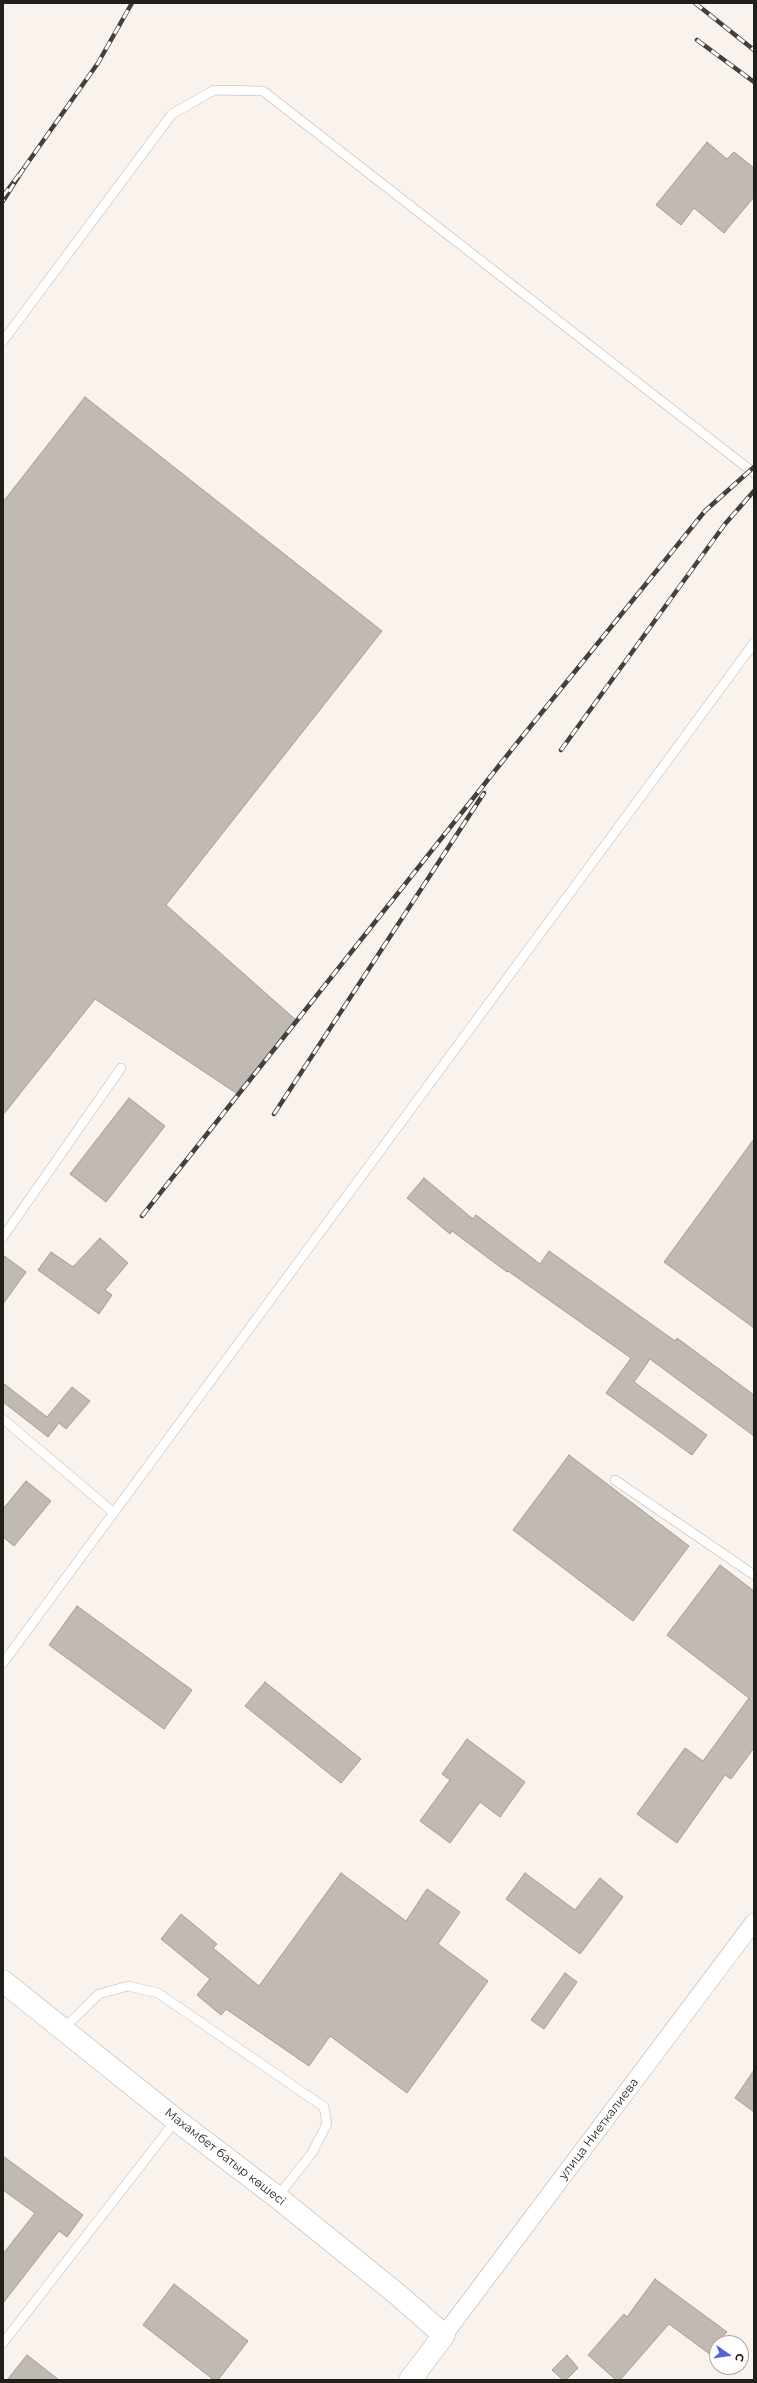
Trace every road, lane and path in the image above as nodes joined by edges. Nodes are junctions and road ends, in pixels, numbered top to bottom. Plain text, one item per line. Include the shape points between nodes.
1 (3, 341) edge
2 (754, 473) edge
3 (754, 643) edge
4 (121, 1068) dead end
5 (3, 1237) edge
6 (3, 1419) edge
7 (615, 1480) dead end
8 (113, 1512) junction
9 (754, 1575) edge
10 (3, 1663) edge
11 (754, 1922) edge
12 (3, 1981) edge
13 (63, 2029) junction
14 (176, 2120) junction
15 (277, 2197) junction
16 (444, 2336) junction
17 (3, 2343) edge
18 (410, 2380) edge

1 - 2 lane via 172,114 214,90 263,91
3 - 8 lane
4 - 5 lane
6 - 8 lane
7 - 9 lane
8 - 10 lane
11 - 16 street, улица Ниеткалиева
12 - 13 street, Махамбет батыр көшесі
13 - 14 street, Махамбет батыр көшесі
13 - 15 lane via 99,1994 128,1986 158,1993 324,2107 327,2124 315,2147
14 - 15 street, Махамбет батыр көшесі
14 - 17 lane
15 - 16 street, Махамбет батыр көшесі via 397,2294
16 - 18 street

